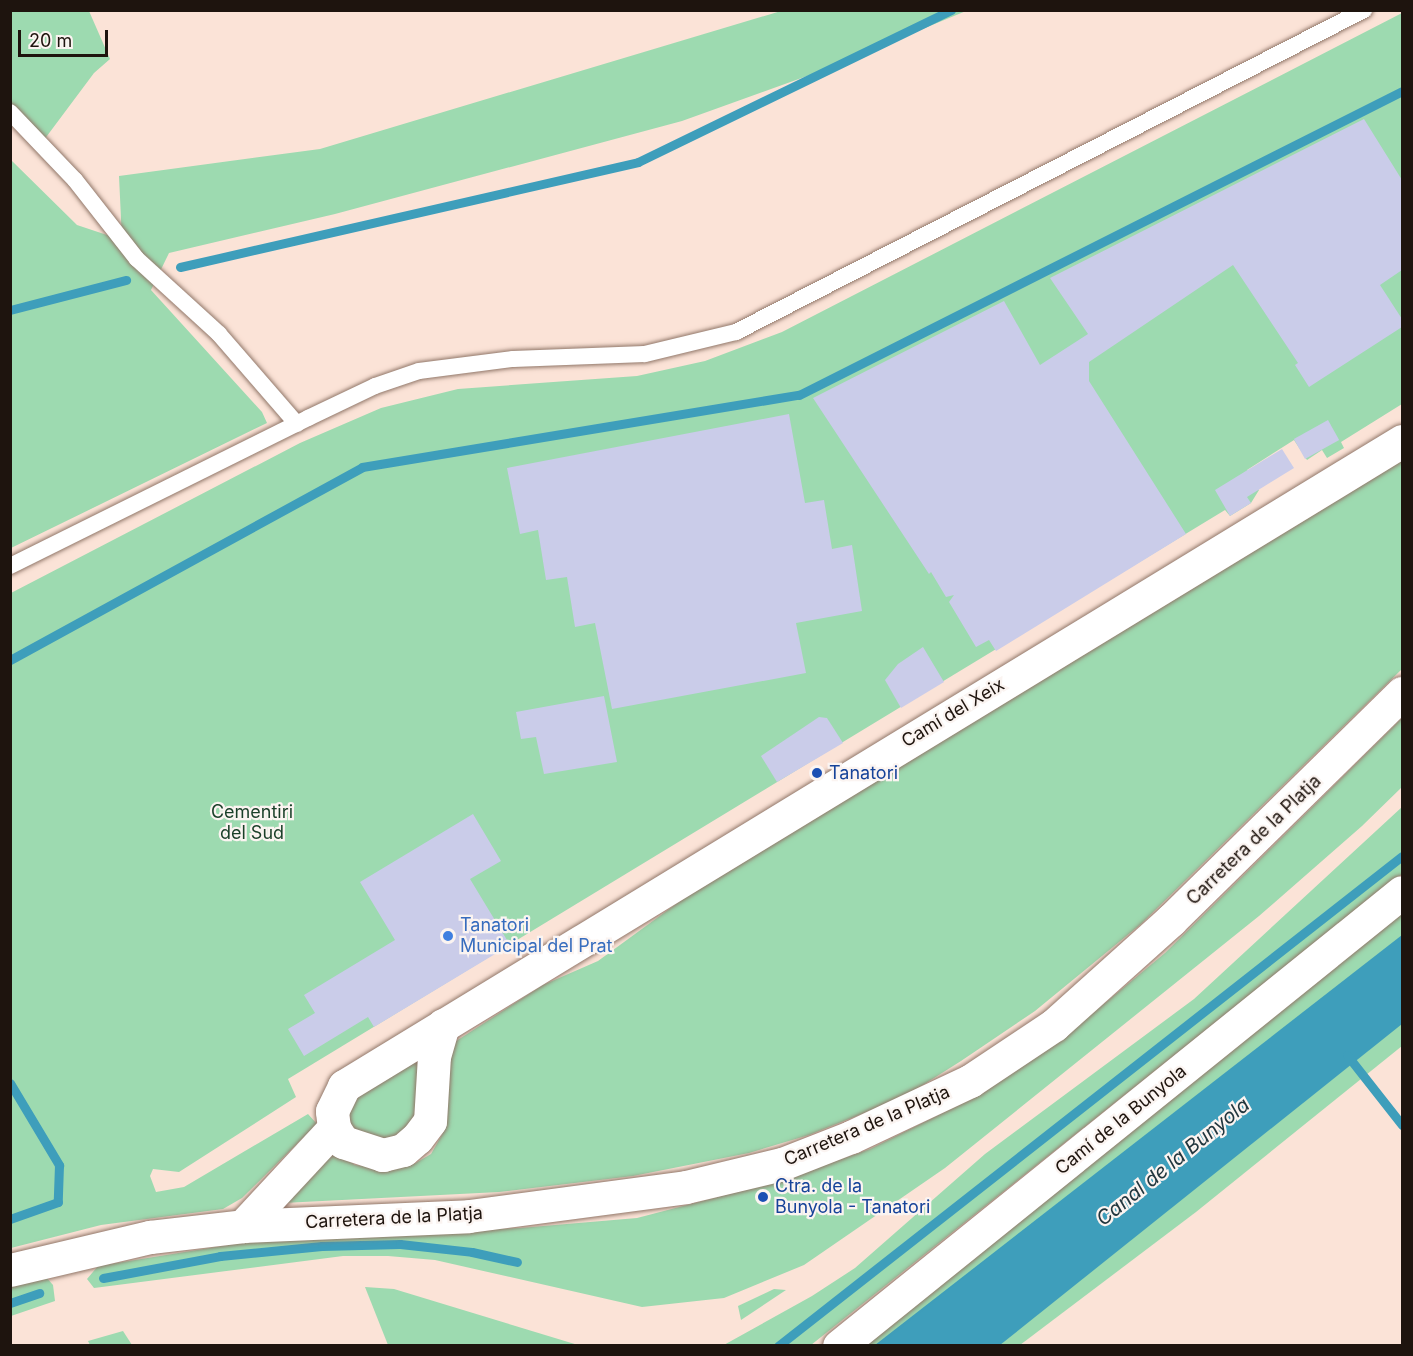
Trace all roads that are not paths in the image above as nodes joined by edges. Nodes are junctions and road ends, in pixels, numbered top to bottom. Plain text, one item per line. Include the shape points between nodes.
1 (1364, 10) edge
2 (10, 112) edge
3 (297, 424) junction
4 (1402, 441) edge
5 (10, 566) edge
6 (1402, 693) edge
7 (1402, 892) edge
8 (443, 1025) junction
9 (334, 1128) junction
10 (243, 1226) junction
11 (10, 1270) edge
12 (839, 1346) edge

1 - 3 lane via 736,332 645,354 513,359 419,371 375,386
2 - 3 lane via 75,180 137,259 219,334
3 - 5 lane
4 - 8 street, Camí del Xeix
6 - 10 street, Carretera de la Platja via 1180,912 1054,1025 970,1081 851,1137 782,1164 658,1191 469,1216
7 - 12 street, Camí de la Bunyola
8 - 9 street, Camí del Xeix via 344,1086 332,1111
8 - 9 street via 434,1056 430,1121 417,1138 403,1150 383,1155 343,1142
9 - 10 street
10 - 11 street, Carretera de la Platja via 150,1237

